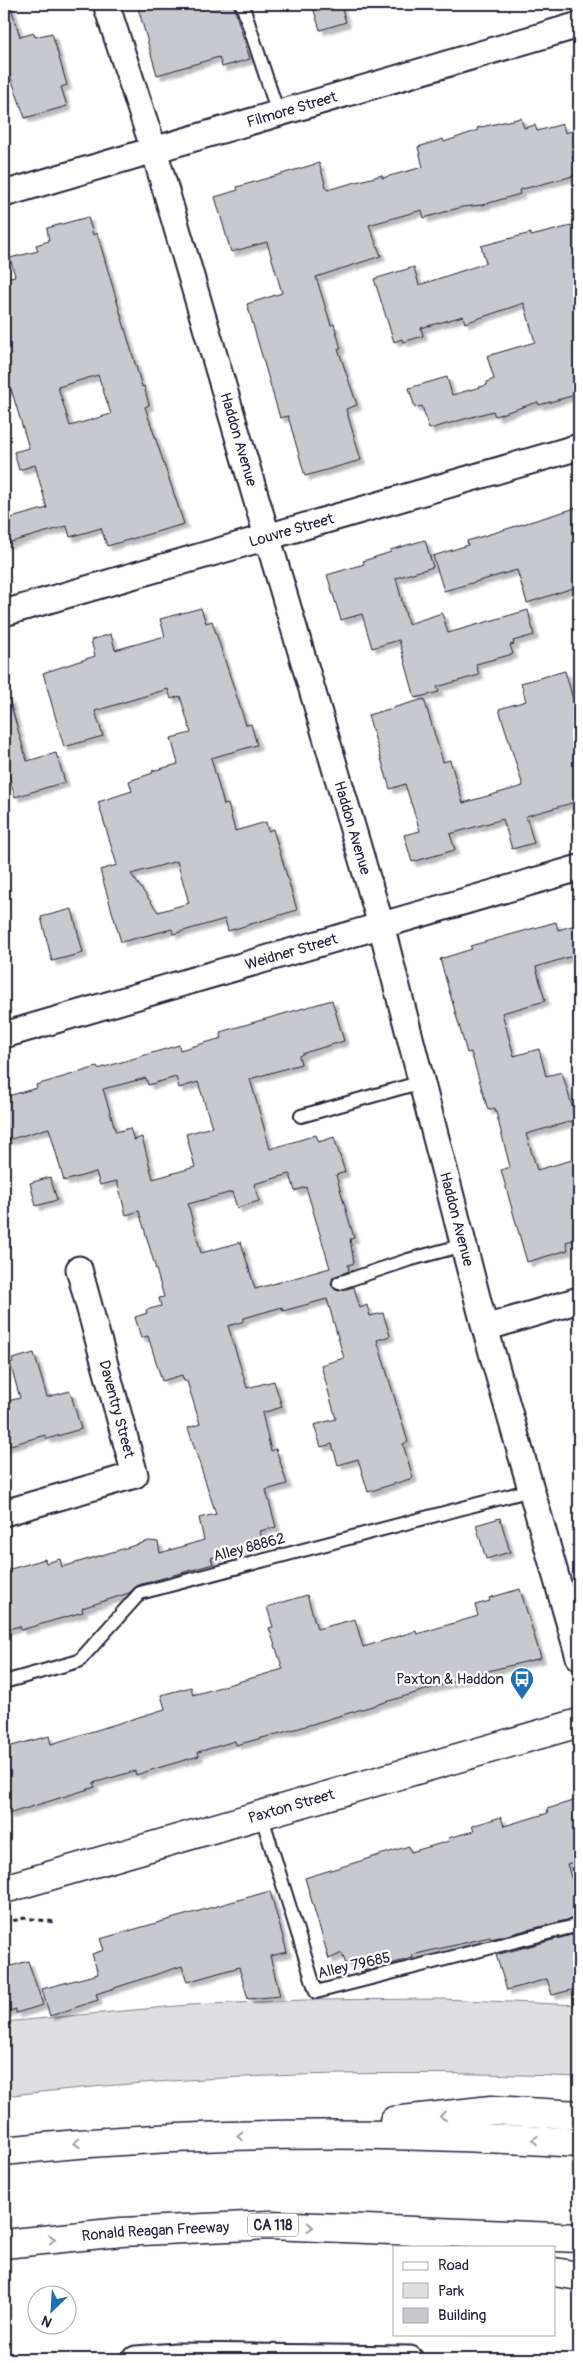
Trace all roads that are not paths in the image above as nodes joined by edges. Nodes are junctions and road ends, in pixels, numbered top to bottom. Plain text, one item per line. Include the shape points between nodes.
1 (106, 4) edge
2 (242, 4) edge
3 (579, 25) edge
4 (278, 113) junction
5 (154, 150) junction
6 (4, 194) edge
7 (579, 447) edge
8 (267, 536) junction
9 (4, 613) edge
10 (579, 868) edge
11 (381, 925) junction
12 (4, 1035) edge
13 (422, 1082) junction
14 (301, 1116) dead end
15 (464, 1245) junction
16 (79, 1269) dead end
17 (339, 1283) dead end
18 (579, 1300) edge
19 (485, 1328) junction
20 (531, 1490) junction
21 (4, 1513) edge
22 (579, 1657) edge
23 (4, 1682) edge
24 (579, 1723) edge
25 (261, 1814) junction
26 (4, 1889) edge
27 (579, 1925) edge
28 (579, 2115) edge
29 (288, 2134) junction
30 (579, 2143) edge
31 (4, 2151) edge
32 (424, 2231) junction
33 (579, 2238) edge
34 (4, 2244) edge
35 (471, 2246) edge
36 (556, 2272) edge
37 (579, 2276) edge
38 (382, 2358) edge
39 (136, 2359) edge
40 (410, 2359) edge

1 - 5 street, Haddon Avenue
2 - 4 lane
3 - 4 street, Filmore Street
4 - 5 street, Filmore Street
5 - 6 street, Filmore Street
5 - 8 street, Haddon Avenue
7 - 8 street, Louvre Street
8 - 9 street, Louvre Street
8 - 11 street, Haddon Avenue
10 - 11 street, Weidner Street
11 - 12 street, Weidner Street
11 - 13 street, Haddon Avenue
13 - 14 lane
13 - 15 street, Haddon Avenue
15 - 17 lane
15 - 19 street, Haddon Avenue
16 - 21 street, Daventry Street via 135,1475
18 - 19 street
19 - 20 street, Haddon Avenue
20 - 22 street, Haddon Avenue
20 - 23 lane, Alley 88862 via 140,1592 80,1661
24 - 25 main road, Paxton Street
25 - 26 main road, Paxton Street
25 - 27 lane, Alley 79685 via 316,1992
28 -> 29 main road via 491,2110
30 -> 29 main road via 490,2137
29 -> 31 main road via 69,2143
32 - 33 main road, Ronald Reagan Freeway / CA 118
34 -> 32 main road, Ronald Reagan Freeway / CA 118 via 121,2232 270,2225
32 - 35 main road
36 - 37 main road
38 - 39 street via 176,2356
38 - 40 street

